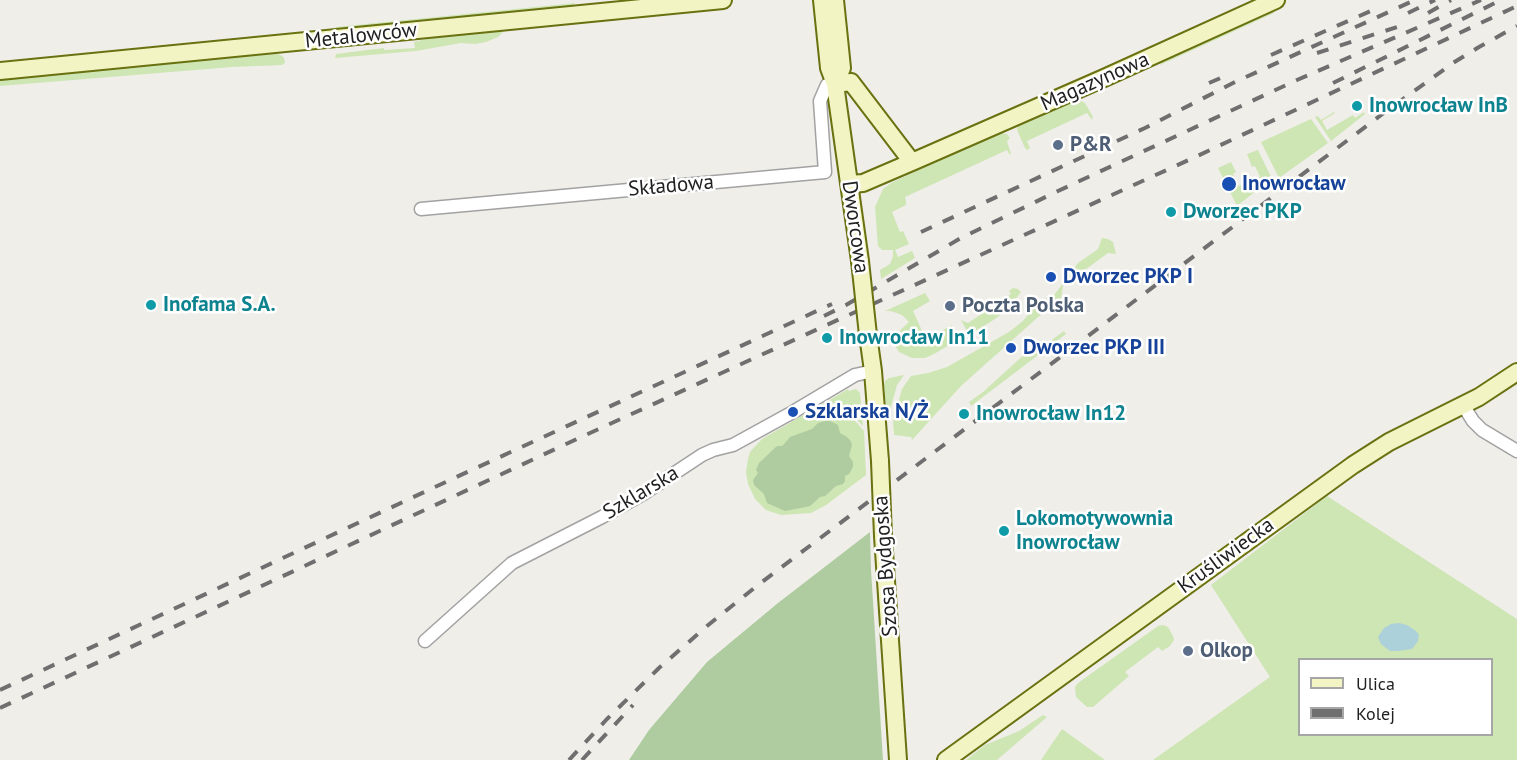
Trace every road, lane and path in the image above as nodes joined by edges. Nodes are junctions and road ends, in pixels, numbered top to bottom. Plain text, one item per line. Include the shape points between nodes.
1 (723, 0) edge
2 (1276, 0) edge
3 (832, 1) edge
4 (0, 71) edge
5 (835, 84) junction
6 (912, 162) junction
7 (849, 184) junction
8 (421, 209) dead end
9 (873, 371) junction
10 (1517, 372) edge
11 (1463, 405) junction
12 (1517, 451) edge
13 (425, 641) dead end
14 (898, 760) edge
15 (946, 760) edge

1 - 4 main road, Metalowców
2 - 6 main road, Magazynowa
3 - 5 main road, Dworcowa via 842,68
5 - 6 main road via 851,82
5 - 7 main road, Dworcowa
5 - 8 street, Składowa via 827,85 820,101 825,172
6 - 7 main road, Magazynowa via 863,183
7 - 9 main road, Dworcowa, bridge
9 - 13 street, Szklarska via 855,375 733,445 702,455 643,494 512,563
9 - 14 main road, Szosa Bydgoska, bridge
10 - 11 main road, Kruśliwiecka
11 - 12 street via 1482,430
11 - 15 main road, Kruśliwiecka via 1353,465

